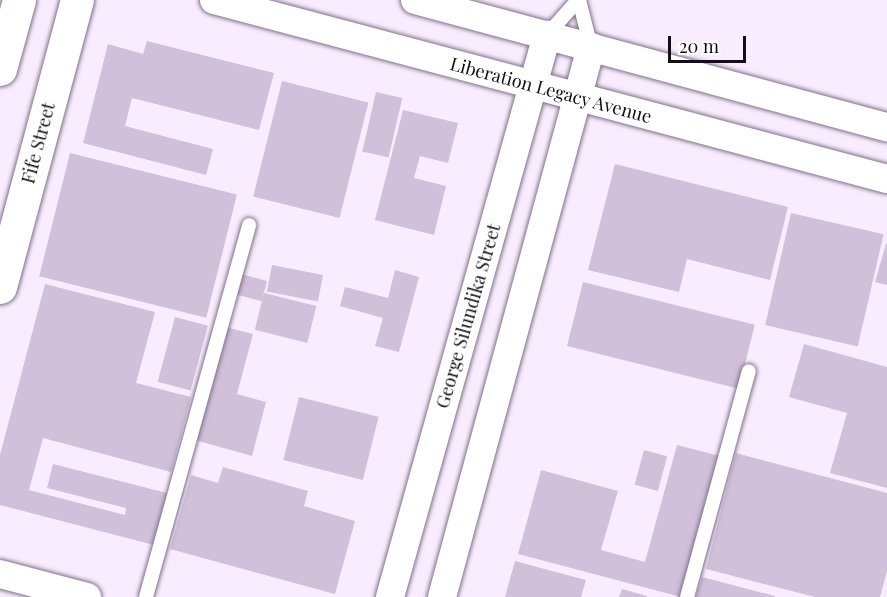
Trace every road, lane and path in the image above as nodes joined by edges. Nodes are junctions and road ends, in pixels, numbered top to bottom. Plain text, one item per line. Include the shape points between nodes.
1 (19, 0) edge
2 (77, 0) edge
3 (214, 0) edge
4 (415, 0) edge
5 (578, 0) edge
6 (547, 35) junction
7 (591, 47) junction
8 (0, 69) edge
9 (533, 85) junction
10 (577, 97) junction
11 (887, 127) edge
12 (887, 179) edge
13 (249, 225) dead end
14 (0, 287) edge
15 (749, 370) dead end
16 (0, 574) edge
17 (87, 597) edge
18 (146, 597) edge
19 (390, 597) edge
20 (442, 597) edge
21 (687, 597) edge

1 - 8 street
2 - 14 street, Fife Street
3 - 9 street, Liberation Legacy Avenue
4 - 6 street
5 - 6 lane
5 - 7 lane
6 - 7 street
6 - 9 street, George Silundika Street
7 - 10 street
7 - 11 street
9 - 10 street, Liberation Legacy Avenue
9 - 19 street, George Silundika Street
10 - 12 street, Liberation Legacy Avenue
10 - 20 street
13 - 18 lane
15 - 21 lane
16 - 17 street

